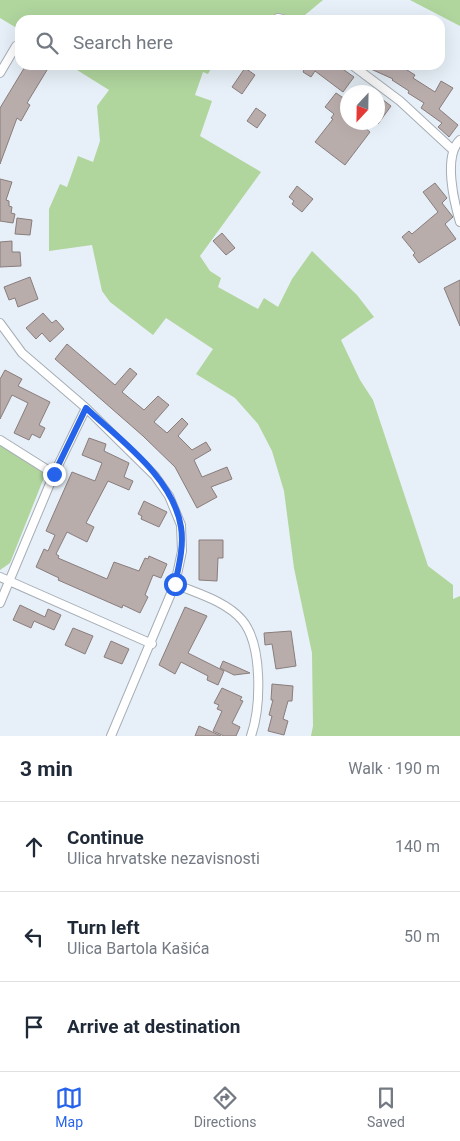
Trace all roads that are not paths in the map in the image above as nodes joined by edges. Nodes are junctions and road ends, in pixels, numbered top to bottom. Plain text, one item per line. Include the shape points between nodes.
1 (15, 48) edge
2 (359, 70) edge
3 (0, 73) edge
4 (460, 140) edge
5 (453, 150) junction
6 (460, 222) edge
7 (0, 322) edge
8 (86, 408) junction
9 (0, 440) edge
10 (54, 474) junction
11 (0, 577) edge
12 (10, 582) junction
13 (175, 584) junction
14 (0, 604) edge
15 (152, 644) junction
16 (111, 736) edge
17 (251, 736) edge

1 - 3 street
2 - 5 street via 400,101
4 - 5 street
5 - 6 street via 450,164
7 - 8 street via 22,353
8 - 10 street
8 - 13 street via 155,476 169,496 181,525 182,537
9 - 10 street
10 - 12 street
11 - 12 street
12 - 14 street
12 - 15 street
13 - 15 street
13 - 17 street via 230,610 242,620 250,634 257,670 257,700
15 - 16 street

